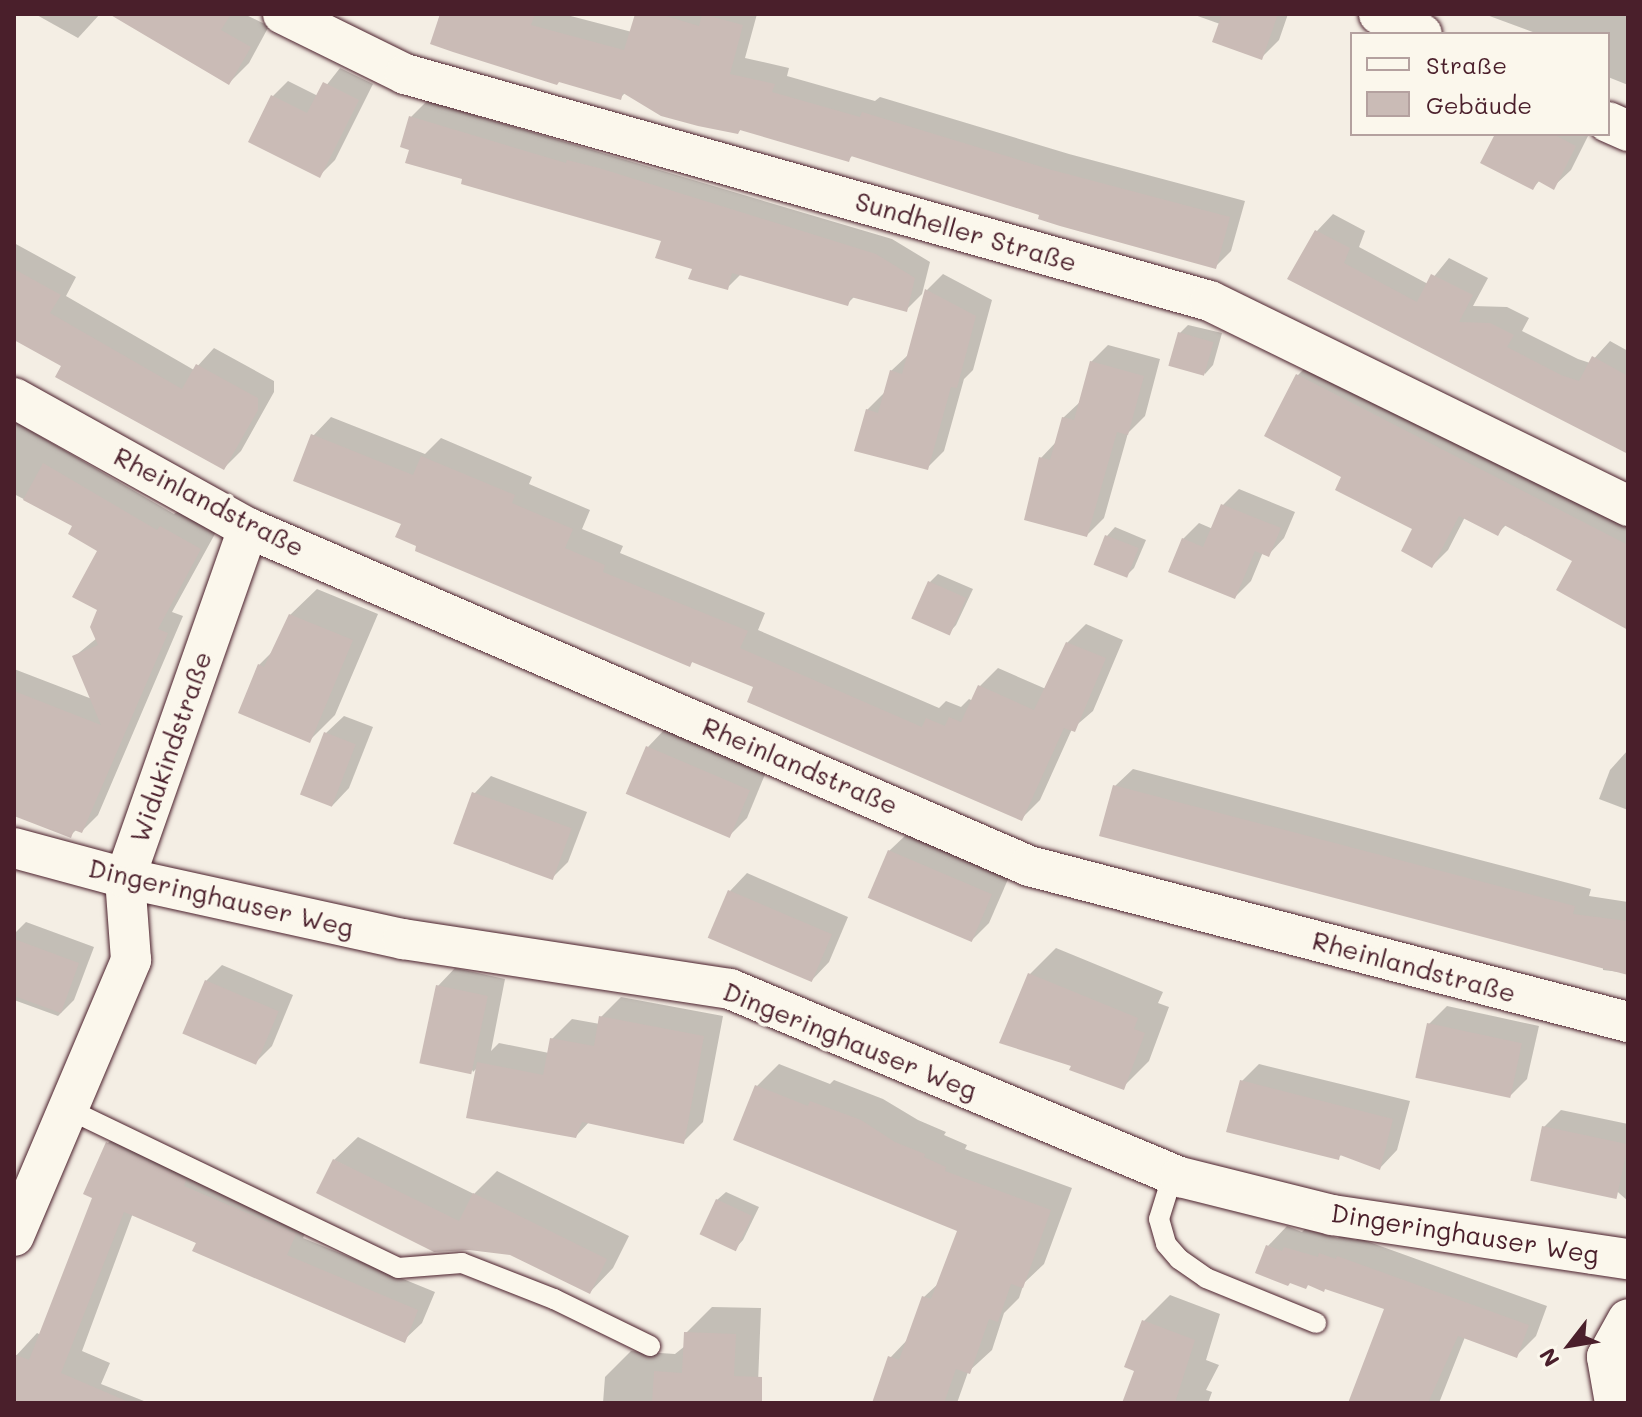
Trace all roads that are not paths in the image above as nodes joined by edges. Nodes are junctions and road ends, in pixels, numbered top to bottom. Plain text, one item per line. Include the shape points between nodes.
1 (283, 14) edge
2 (1379, 14) edge
3 (1418, 32) edge
4 (14, 398) edge
5 (1628, 506) edge
6 (248, 528) junction
7 (14, 848) edge
8 (125, 878) junction
9 (1628, 1022) edge
10 (68, 1109) junction
11 (1173, 1174) junction
12 (14, 1236) edge
13 (1628, 1259) edge
14 (1628, 1319) edge
15 (1316, 1323) dead end
16 (650, 1346) dead end
17 (1615, 1403) edge

1 - 5 street, Sundheller Straße via 405,74 1210,301
2 - 3 street
4 - 6 street, Rheinlandstraße
6 - 8 street, Widukindstraße
6 - 9 street, Rheinlandstraße via 1029,866
7 - 8 street, Dingeringhauser Weg
8 - 10 street, Widukindstraße via 131,960
8 - 11 street, Dingeringhauser Weg via 403,939 730,989
10 - 12 street, Widukindstraße
10 - 16 lane via 398,1268 462,1263 554,1299
11 - 13 street, Dingeringhauser Weg via 1332,1215
11 - 15 lane via 1159,1219 1166,1244 1179,1259 1216,1282
14 - 17 street via 1607,1357

